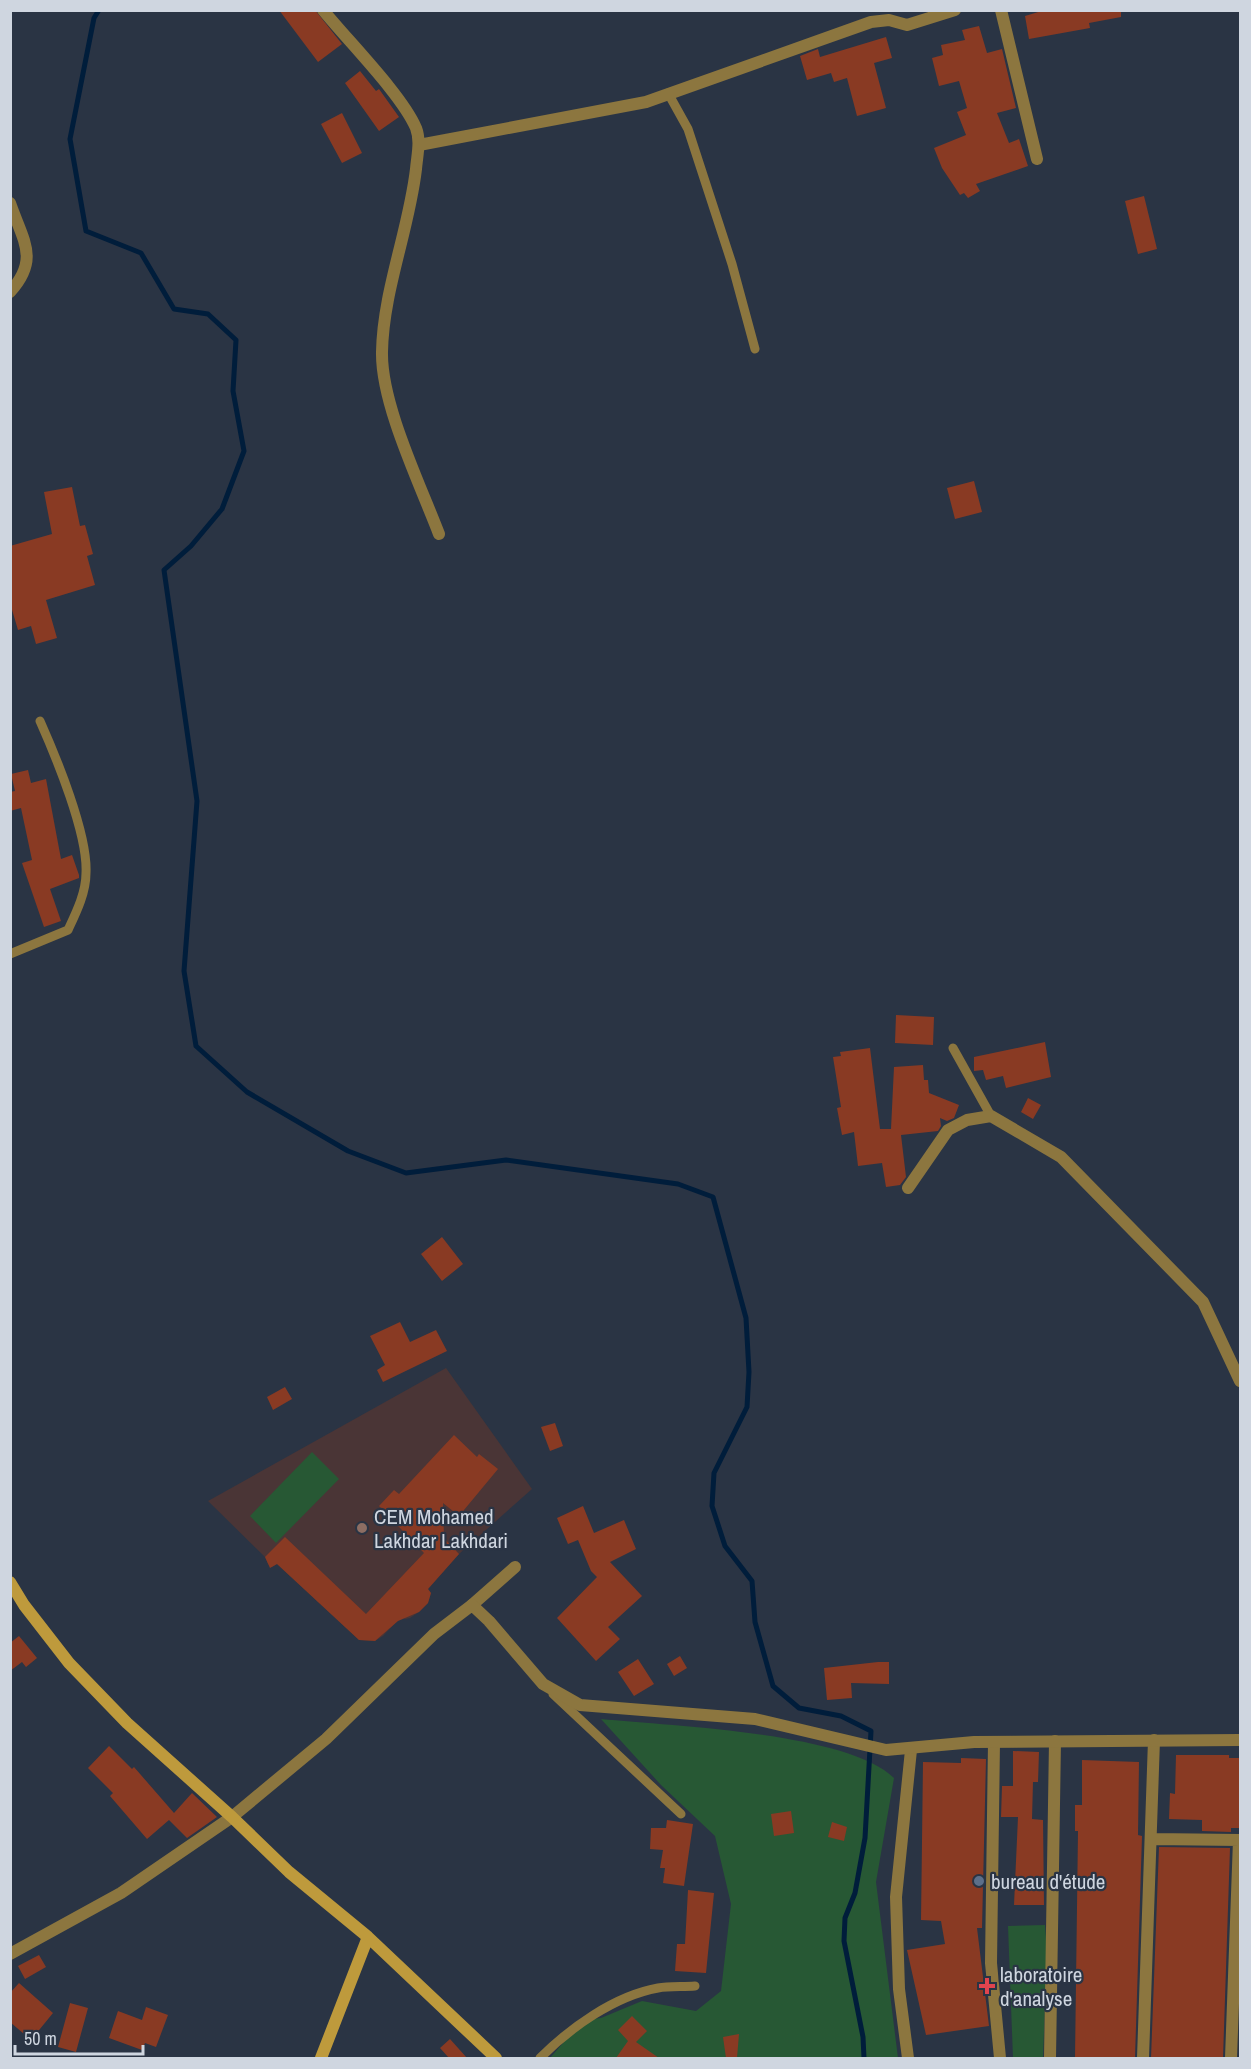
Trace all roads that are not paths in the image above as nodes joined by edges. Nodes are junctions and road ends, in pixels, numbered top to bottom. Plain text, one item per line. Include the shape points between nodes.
1 (323, 10) edge
2 (955, 10) edge
3 (1000, 10) edge
4 (669, 93) junction
5 (419, 145) junction
6 (1038, 159) dead end
7 (10, 203) edge
8 (10, 292) edge
9 (754, 349) dead end
10 (439, 534) dead end
11 (40, 721) dead end
12 (10, 954) edge
13 (953, 1048) dead end
14 (991, 1116) junction
15 (908, 1188) dead end
16 (1240, 1382) edge
17 (515, 1567) dead end
18 (10, 1582) edge
19 (472, 1605) junction
20 (543, 1684) junction
21 (1154, 1740) junction
22 (1240, 1740) edge
23 (1055, 1741) junction
24 (994, 1742) junction
25 (911, 1750) junction
26 (681, 1814) dead end
27 (232, 1817) junction
28 (1150, 1839) junction
29 (1240, 1840) edge
30 (368, 1937) junction
31 (10, 1954) edge
32 (695, 1986) dead end
33 (321, 2058) edge
34 (496, 2058) edge
35 (540, 2058) edge
36 (908, 2058) edge
37 (1000, 2058) edge
38 (1050, 2058) edge
39 (1143, 2058) edge
40 (1231, 2058) edge

1 - 5 street via 404,108
2 - 4 street via 907,25 889,20 871,22
3 - 6 street
4 - 5 street via 646,102
4 - 9 lane via 688,129 732,264
5 - 10 street via 382,353 396,420
7 - 8 street via 29,258 25,276
11 - 12 lane via 64,780 86,872 79,908 68,930
13 - 14 lane
14 - 15 street via 967,1120 948,1130
14 - 16 street via 1061,1157 1203,1302
17 - 19 street
18 - 27 main road via 69,1664 127,1723
19 - 20 street
19 - 27 street via 434,1634 326,1739
20 - 25 street via 580,1705 756,1719 856,1745
20 - 26 lane
21 - 22 street
21 - 23 street
21 - 28 street
23 - 24 street
23 - 38 street
24 - 25 street
24 - 37 street via 991,1963
25 - 36 street via 896,1897 899,1989
27 - 30 main road via 289,1872
27 - 31 street via 121,1893
28 - 29 street
28 - 39 street
29 - 40 street
30 - 33 main road
30 - 34 main road
32 - 35 lane via 657,1988 626,2000 583,2020

